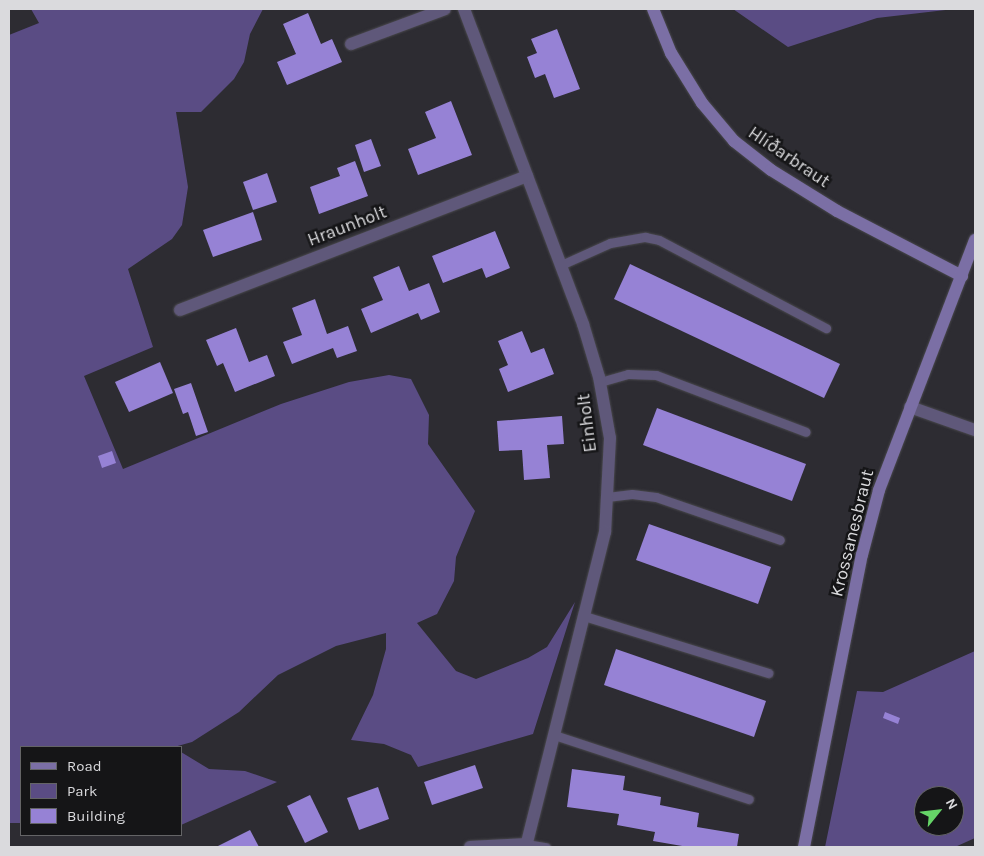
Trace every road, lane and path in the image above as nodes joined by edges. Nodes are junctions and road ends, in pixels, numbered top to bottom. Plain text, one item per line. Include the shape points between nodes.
1 (445, 9) edge
2 (464, 9) edge
3 (653, 9) edge
4 (352, 44) dead end
5 (526, 176) junction
6 (975, 240) edge
7 (561, 265) junction
8 (962, 276) junction
9 (180, 310) dead end
10 (826, 328) dead end
11 (600, 382) junction
12 (910, 407) junction
13 (975, 430) edge
14 (806, 432) dead end
15 (607, 497) junction
16 (780, 540) dead end
17 (584, 616) junction
18 (768, 673) dead end
19 (554, 735) junction
20 (750, 799) dead end
21 (526, 846) edge
22 (470, 847) edge
23 (546, 847) edge
24 (804, 847) edge

1 - 4 street
2 - 5 street, Einholt
3 - 8 street, Hlíðarbraut via 671,53 702,103 734,141 771,170 838,210
5 - 7 street, Einholt
5 - 9 street, Hraunholt
6 - 8 street, Krossanesbraut
7 - 10 lane via 629,238 659,240
7 - 11 street, Einholt via 584,324
8 - 12 street, Krossanesbraut
11 - 14 lane via 628,374 656,375
11 - 15 street, Einholt via 610,438
12 - 13 street
12 - 24 street, Krossanesbraut via 887,464 862,555
15 - 16 lane via 632,494 656,497
15 - 17 street, Einholt via 605,532
17 - 18 lane
17 - 19 street, Einholt
19 - 20 lane
19 - 21 street, Einholt
21 - 22 street
21 - 23 lane

